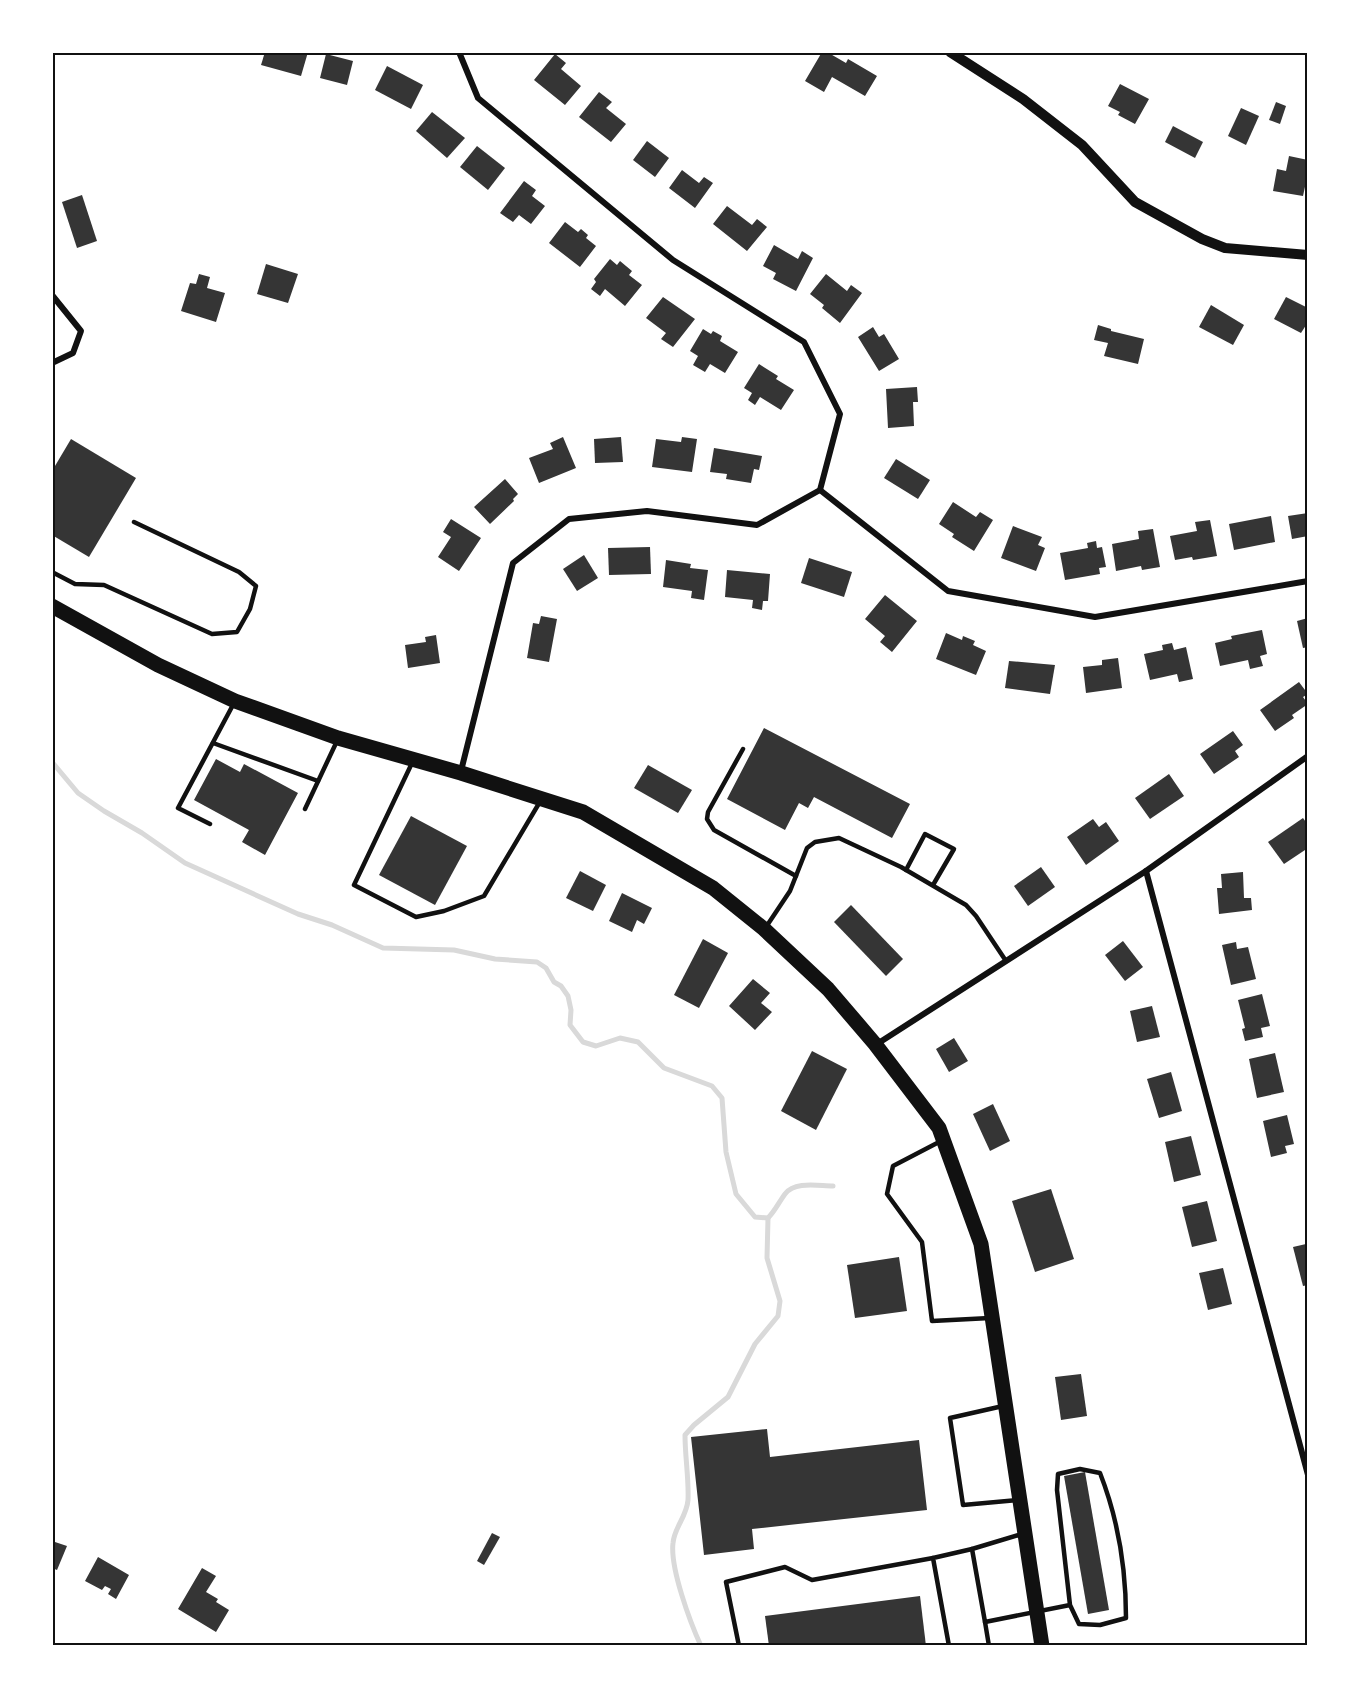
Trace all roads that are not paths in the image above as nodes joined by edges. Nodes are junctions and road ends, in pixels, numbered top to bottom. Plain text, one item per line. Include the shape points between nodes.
1 (459, 52) edge
2 (950, 52) edge
3 (1308, 255) edge
4 (52, 295) edge
5 (52, 363) edge
6 (820, 490) junction
7 (134, 522) dead end
8 (52, 572) edge
9 (1308, 580) edge
10 (52, 606) edge
11 (235, 701) junction
12 (338, 738) junction
13 (213, 743) junction
14 (743, 749) dead end
15 (1308, 756) edge
16 (413, 761) junction
17 (461, 773) junction
18 (318, 781) junction
19 (543, 798) junction
20 (305, 809) dead end
21 (210, 824) dead end
22 (906, 870) junction
23 (1146, 871) junction
24 (796, 876) junction
25 (933, 885) junction
26 (764, 929) junction
27 (1006, 961) junction
28 (875, 1044) junction
29 (943, 1141) junction
30 (993, 1317) junction
31 (1006, 1405) junction
32 (1308, 1475) edge
33 (1020, 1500) junction
34 (1025, 1533) junction
35 (972, 1549) junction
36 (933, 1558) junction
37 (1070, 1605) junction
38 (1037, 1611) junction
39 (985, 1622) junction
40 (739, 1646) edge
41 (949, 1646) edge
42 (989, 1646) edge
43 (1042, 1646) edge

1 - 6 street via 478,98 673,260 804,342 840,414
2 - 3 street via 1023,99 1082,145 1135,202 1225,248
4 - 5 street via 81,331 73,353
6 - 9 street via 948,591 1095,617
6 - 17 street via 757,525 648,511 569,519 513,563
7 - 8 lane via 239,572 256,586 250,609 237,632 212,634 104,585 75,584
10 - 11 main road via 158,665
11 - 12 main road
11 - 13 lane
12 - 16 main road
12 - 18 lane
13 - 18 lane
13 - 21 lane via 178,808
14 - 24 lane via 707,819 714,830
15 - 23 street
16 - 17 main road
16 - 19 lane via 354,885 416,917 484,896
17 - 19 main road
18 - 20 lane
19 - 26 main road via 583,812 713,888
22 - 24 lane via 839,838 816,842 807,848
22 - 25 lane
22 - 25 lane via 925,834 954,849
23 - 27 street
23 - 32 street
24 - 26 lane via 784,902
25 - 27 lane via 966,905
26 - 28 main road via 828,988
27 - 28 street
28 - 29 main road via 939,1128
29 - 30 main road via 981,1244
29 - 30 lane via 893,1166 887,1194 922,1242 932,1321
30 - 31 main road
31 - 33 main road
31 - 33 lane via 950,1418 961,1494 963,1505
33 - 34 main road
34 - 35 lane
34 - 38 main road
35 - 36 lane
35 - 39 lane
36 - 40 lane via 812,1580 785,1567 726,1582
36 - 41 lane
37 - 37 lane via 1079,1624 1100,1625 1126,1618 1126,1584 1111,1502 1100,1473 1080,1469 1058,1474
37 - 38 lane
38 - 39 lane
38 - 43 main road
39 - 42 lane

